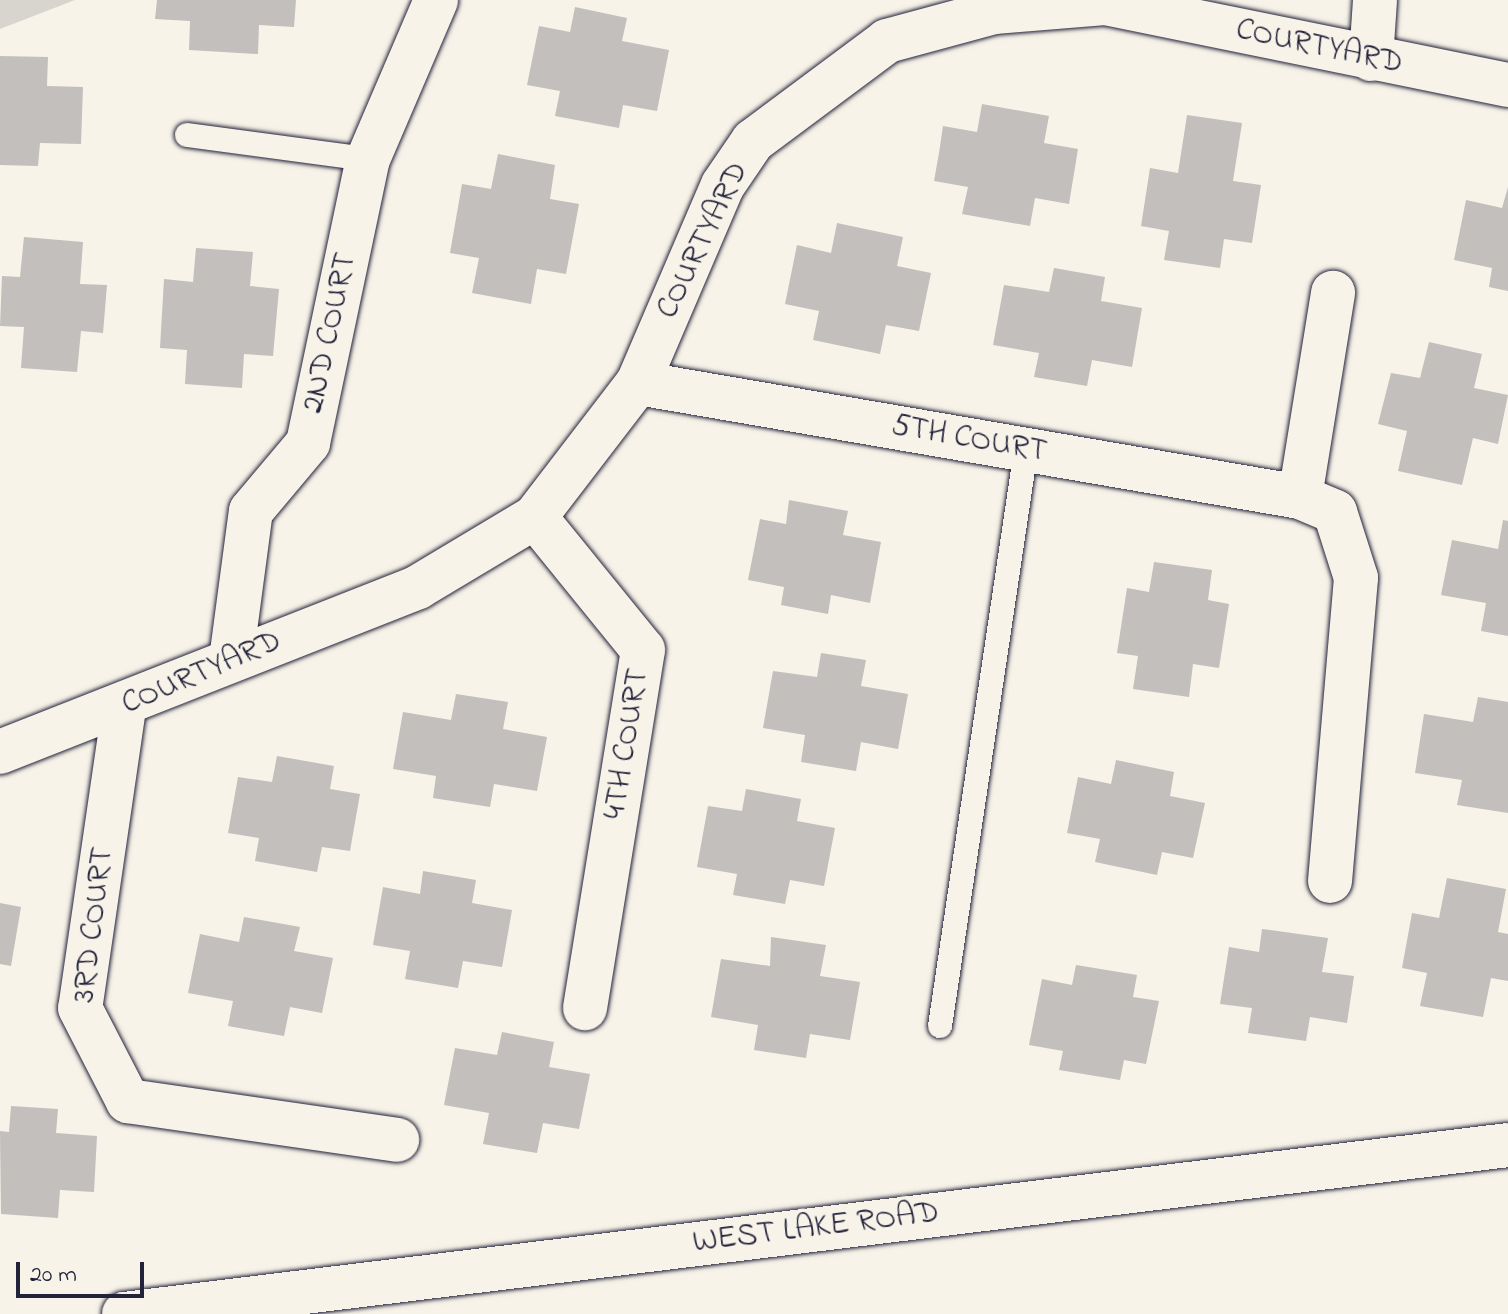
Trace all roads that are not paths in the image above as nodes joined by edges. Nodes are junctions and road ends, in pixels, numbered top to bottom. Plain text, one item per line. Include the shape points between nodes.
1 (436, 0) edge
2 (1375, 0) edge
3 (1105, 2) edge
4 (1371, 59) junction
5 (1508, 85) edge
6 (187, 135) dead end
7 (368, 159) junction
8 (1333, 293) dead end
9 (638, 383) junction
10 (1026, 450) junction
11 (1300, 497) junction
12 (535, 517) junction
13 (231, 660) junction
14 (124, 708) junction
15 (0, 752) edge
16 (1330, 881) dead end
17 (585, 1008) dead end
18 (940, 1026) dead end
19 (397, 1140) dead end
20 (1508, 1145) edge
21 (124, 1314) edge

1 - 7 street, 2ND COURT
2 - 4 street
3 - 4 street, COURTYARD
3 - 9 street, COURTYARD via 994,12 887,41 822,84 753,141 723,185
4 - 5 street, COURTYARD
6 - 7 lane
7 - 13 street, 2ND COURT via 308,443 251,511
8 - 11 street
9 - 10 street, 5TH COURT
9 - 12 street, COURTYARD
10 - 11 street, 5TH COURT
10 - 18 lane
11 - 16 street, 5TH COURT via 1335,512 1356,578
12 - 13 street, COURTYARD via 418,587
12 - 17 street, 4TH COURT via 643,650
13 - 14 street, COURTYARD
14 - 15 street, COURTYARD
14 - 19 street, 3RD COURT via 80,1008 128,1101
20 - 21 street, WEST LAKE ROAD

